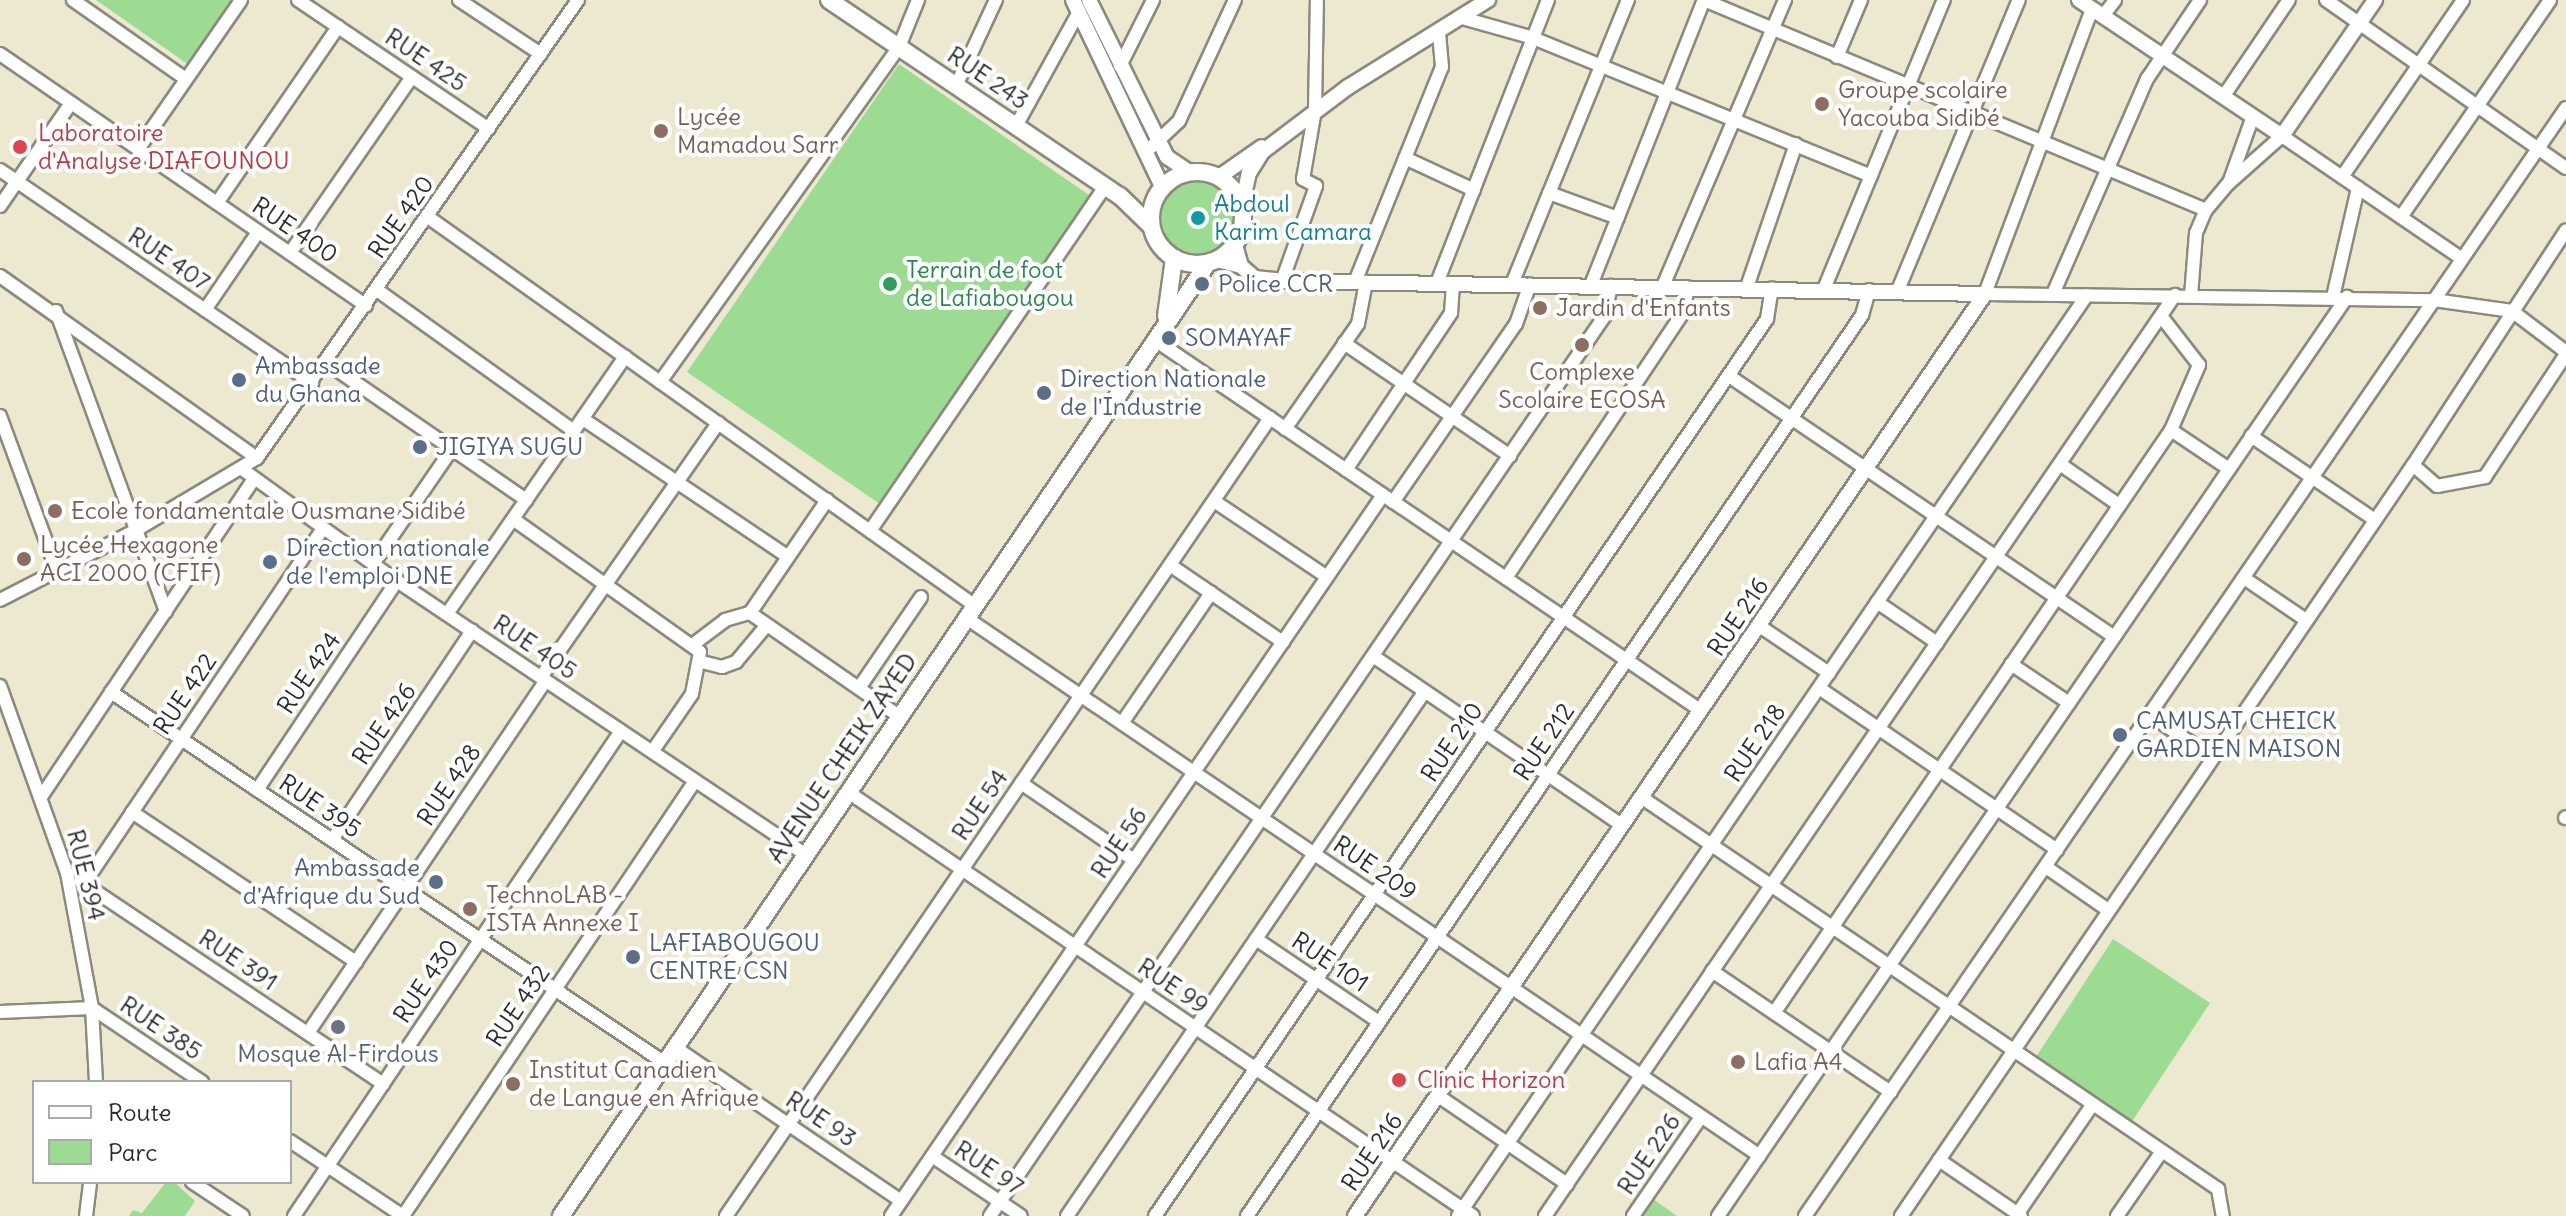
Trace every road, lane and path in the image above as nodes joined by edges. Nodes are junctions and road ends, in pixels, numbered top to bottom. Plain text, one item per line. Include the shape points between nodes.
1 (73, 0) edge
2 (241, 0) edge
3 (298, 0) edge
4 (459, 0) edge
5 (578, 0) edge
6 (918, 0) edge
7 (996, 0) edge
8 (1153, 0) edge
9 (1235, 0) edge
10 (1317, 0) edge
11 (1488, 0) edge
12 (1548, 0) edge
13 (1628, 0) edge
14 (1704, 0) edge
15 (1785, 0) edge
16 (1861, 0) edge
17 (1944, 0) edge
18 (2019, 0) edge
19 (2115, 0) edge
20 (2200, 0) edge
21 (2289, 0) edge
22 (2326, 0) edge
23 (2375, 0) edge
24 (2463, 0) edge
25 (2550, 0) edge
26 (832, 1) edge
27 (1081, 4) edge
28 (2091, 8) edge
29 (1459, 17) junction
30 (2359, 23) junction
31 (338, 27) junction
32 (1439, 30) junction
33 (1772, 30) junction
34 (1533, 38) junction
35 (899, 47) junction
36 (0, 54) edge
37 (541, 54) junction
38 (2162, 56) junction
39 (1837, 57) junction
40 (1602, 65) junction
41 (2419, 65) junction
42 (1120, 66) junction
43 (412, 77) junction
44 (186, 79) junction
45 (956, 86) junction
46 (1908, 87) junction
47 (1668, 91) junction
48 (2223, 97) junction
49 (71, 103) junction
50 (2478, 105) junction
51 (2566, 108) edge
52 (1315, 110) junction
53 (1972, 114) junction
54 (2253, 116) junction
55 (1734, 119) junction
56 (1302, 120) junction
57 (1016, 126) junction
58 (489, 129) junction
59 (2282, 136) junction
60 (2041, 143) junction
61 (1796, 144) junction
62 (1154, 146) junction
63 (2539, 148) junction
64 (138, 149) junction
65 (1405, 158) junction
66 (2566, 168) edge
67 (0, 170) edge
68 (1189, 172) junction
69 (2109, 172) junction
70 (1871, 176) junction
71 (1219, 177) junction
72 (2342, 177) junction
73 (17, 182) junction
74 (2229, 183) junction
75 (1105, 187) junction
76 (2358, 188) junction
77 (1160, 190) junction
78 (1474, 190) junction
79 (1549, 193) junction
80 (1120, 196) junction
81 (217, 203) junction
82 (1242, 205) junction
83 (0, 206) edge
84 (2206, 210) junction
85 (428, 217) junction
86 (2401, 217) junction
87 (1618, 218) junction
88 (1151, 226) junction
89 (2566, 230) edge
90 (258, 232) junction
91 (1235, 245) junction
92 (290, 253) junction
93 (1174, 258) junction
94 (2462, 259) junction
95 (1212, 261) junction
96 (1241, 266) junction
97 (0, 276) edge
98 (1282, 281) junction
99 (1360, 282) junction
100 (1437, 283) junction
101 (1453, 283) junction
102 (1512, 284) junction
103 (1530, 284) junction
104 (1591, 285) junction
105 (1611, 286) junction
106 (1663, 286) junction
107 (1688, 287) junction
108 (1747, 287) junction
109 (1772, 288) junction
110 (1824, 289) junction
111 (377, 290) junction
112 (1869, 290) junction
113 (1898, 290) junction
114 (1985, 294) junction
115 (2053, 294) junction
116 (2087, 295) junction
117 (2175, 295) junction
118 (2191, 296) junction
119 (2340, 297) junction
120 (2434, 300) junction
121 (366, 306) junction
122 (205, 310) junction
123 (56, 311) junction
124 (2512, 311) junction
125 (2161, 316) junction
126 (1159, 333) junction
127 (1344, 343) junction
128 (2566, 353) edge
129 (625, 357) junction
130 (327, 363) junction
131 (1729, 376) junction
132 (660, 382) junction
133 (312, 383) junction
134 (1403, 383) junction
135 (0, 416) edge
136 (1452, 416) junction
137 (1270, 418) junction
138 (1791, 418) junction
139 (583, 419) junction
140 (718, 423) junction
141 (1285, 429) junction
142 (2171, 430) junction
143 (574, 431) junction
144 (2251, 436) junction
145 (452, 449) junction
146 (1510, 456) junction
147 (257, 458) junction
148 (2060, 464) junction
149 (2413, 465) junction
150 (1865, 468) junction
151 (242, 469) junction
152 (2229, 469) junction
153 (1346, 470) junction
154 (2313, 478) junction
155 (253, 480) junction
156 (677, 482) junction
157 (1388, 498) junction
158 (526, 500) junction
159 (827, 500) junction
160 (1214, 501) junction
161 (2119, 505) junction
162 (1936, 516) junction
163 (513, 519) junction
164 (2375, 520) junction
165 (323, 529) junction
166 (136, 530) junction
167 (870, 531) junction
168 (1451, 541) junction
169 (788, 557) junction
170 (1996, 557) junction
171 (373, 564) junction
172 (1170, 565) junction
173 (56, 568) junction
174 (1327, 577) junction
175 (1506, 578) junction
176 (2244, 578) junction
177 (397, 581) junction
178 (606, 583) junction
179 (1211, 593) junction
180 (921, 597) dead end
181 (2056, 598) junction
182 (0, 600) edge
183 (1877, 602) junction
184 (166, 611) junction
185 (970, 611) junction
186 (750, 613) junction
187 (447, 614) junction
188 (1564, 617) junction
189 (2306, 620) junction
190 (767, 625) junction
191 (1758, 625) junction
192 (472, 631) junction
193 (2114, 637) junction
194 (1283, 642) junction
195 (695, 643) junction
196 (1937, 643) junction
197 (1373, 656) junction
198 (1626, 660) junction
199 (702, 662) junction
200 (2011, 664) junction
201 (1829, 673) junction
202 (543, 679) junction
203 (0, 686) edge
204 (859, 688) junction
205 (1819, 688) junction
206 (1425, 691) junction
207 (111, 692) junction
208 (1081, 696) junction
209 (2069, 703) junction
210 (1700, 710) junction
211 (2150, 715) junction
212 (899, 716) junction
213 (1122, 723) junction
214 (1878, 728) junction
215 (621, 731) junction
216 (1485, 732) junction
217 (181, 740) junction
218 (652, 752) junction
219 (2212, 757) junction
220 (1939, 770) junction
221 (1194, 772) junction
222 (1548, 775) junction
223 (695, 781) junction
224 (1021, 783) junction
225 (257, 790) junction
226 (848, 792) junction
227 (41, 797) junction
228 (1641, 797) junction
229 (1997, 809) junction
230 (132, 812) junction
231 (1262, 818) junction
232 (1622, 825) junction
233 (332, 840) junction
234 (1712, 845) junction
235 (2057, 850) junction
236 (1314, 854) junction
237 (807, 855) junction
238 (1134, 860) junction
239 (2046, 867) junction
240 (962, 869) junction
241 (67, 873) junction
242 (84, 884) junction
243 (1771, 885) junction
244 (405, 889) junction
245 (1374, 895) junction
246 (2108, 910) junction
247 (1832, 927) junction
248 (1437, 937) junction
249 (1256, 939) junction
250 (480, 940) junction
251 (1075, 946) junction
252 (356, 962) junction
253 (1889, 966) junction
254 (1712, 971) junction
255 (1316, 980) junction
256 (558, 987) junction
257 (1511, 987) junction
258 (1143, 992) junction
259 (1950, 1007) junction
260 (92, 1008) junction
261 (0, 1012) edge
262 (1774, 1013) junction
263 (1379, 1022) junction
264 (1195, 1028) junction
265 (308, 1033) junction
266 (1582, 1035) junction
267 (676, 1048) junction
268 (2012, 1049) junction
269 (1831, 1052) junction
270 (665, 1063) junction
271 (1256, 1068) junction
272 (1641, 1076) junction
273 (96, 1080) edge
274 (199, 1080) edge
275 (383, 1084) junction
276 (1891, 1092) junction
277 (1437, 1095) junction
278 (2093, 1104) junction
279 (1318, 1111) junction
280 (1701, 1117) junction
281 (788, 1124) junction
282 (292, 1142) edge
283 (1508, 1143) junction
284 (2162, 1151) junction
285 (932, 1156) junction
286 (1760, 1156) junction
287 (1939, 1160) junction
288 (1392, 1161) junction
289 (328, 1166) junction
290 (90, 1184) edge
291 (195, 1184) edge
292 (1567, 1184) junction
293 (901, 1201) junction
294 (1000, 1202) junction
295 (1465, 1214) edge
296 (2020, 1215) edge
297 (86, 1216) edge
298 (243, 1216) edge
299 (294, 1216) edge
300 (403, 1216) edge
301 (561, 1216) edge
302 (726, 1216) edge
303 (891, 1216) edge
304 (990, 1216) edge
305 (1021, 1216) edge
306 (1067, 1216) edge
307 (1155, 1216) edge
308 (1247, 1216) edge
309 (1355, 1216) edge
310 (1545, 1216) edge
311 (1633, 1216) edge
312 (1718, 1216) edge
313 (1805, 1216) edge
314 (1901, 1216) edge
315 (2117, 1216) edge
316 (2223, 1216) edge

1 - 44 street
2 - 44 street
3 - 31 street, RUE 425
4 - 37 street
5 - 37 street, RUE 420
6 - 35 street
7 - 45 street
8 - 42 street
9 - 62 street via 1179,121
10 - 52 street
11 - 29 street
12 - 34 street
13 - 40 street
14 - 33 street
14 - 47 street
15 - 33 street
16 - 39 street
17 - 46 street
18 - 53 street
19 - 28 street, RUE 216
20 - 38 street
21 - 48 street
22 - 30 street
23 - 30 street
24 - 41 street
25 - 50 street
26 - 35 main road, RUE 243
27 - 42 street
27 - 57 street
27 - 62 street
28 - 38 street
28 - 60 street, RUE 216
29 - 32 street
29 - 34 street
30 - 41 street
30 - 59 street
31 - 43 street, RUE 425
31 - 81 street
32 - 52 street
32 - 65 street via 1442,67
33 - 39 street
33 - 55 street
34 - 40 street
34 - 78 street
35 - 45 main road, RUE 243
35 - 132 street
36 - 49 street, RUE 400
37 - 58 street, RUE 420
38 - 48 street
38 - 69 street via 2144,85
39 - 46 street
40 - 47 street
40 - 79 street
41 - 50 street
41 - 72 street
42 - 62 street
43 - 58 street, RUE 425
43 - 92 street
44 - 64 street
45 - 57 main road, RUE 243
46 - 53 street
46 - 70 street
47 - 55 street
47 - 87 street
48 - 54 street
49 - 64 street, RUE 400
49 - 73 street
50 - 63 street
50 - 86 street
51 - 63 street
52 - 56 street
52 - 98 street via 1303,179 1316,186
53 - 60 street
53 - 113 street
54 - 59 street
54 - 74 street
55 - 61 street
55 - 106 street
56 - 71 street
56 - 82 street via 1262,152 1249,173
57 - 75 main road, RUE 243
58 - 85 street, RUE 420
59 - 72 street
59 - 74 street
60 - 69 street
60 - 114 street, RUE 216
61 - 70 street
61 - 108 street
62 - 68 street
62 - 77 street
63 - 66 street
63 - 94 street
64 - 81 street, RUE 400
65 - 78 street
65 - 99 street
67 - 73 street, RUE 407
68 - 71 main road
68 - 77 main road
69 - 84 street
69 - 115 street
70 - 110 street
71 - 82 main road
72 - 76 street
73 - 83 street
73 - 122 street, RUE 407
74 - 84 street
75 - 80 main road, RUE 243
75 - 167 street
76 - 86 street
76 - 119 street
77 - 80 main road
77 - 88 main road
78 - 100 street
79 - 87 street
79 - 102 street
80 - 88 main road, RUE 243
81 - 90 street, RUE 400
82 - 91 main road
84 - 118 street via 2196,233
85 - 111 street, RUE 420
85 - 129 street, RUE 209
86 - 94 street
87 - 104 street
88 - 93 main road
89 - 124 street
90 - 92 street, RUE 400
90 - 122 street
91 - 95 main road
91 - 96 street
92 - 121 street, RUE 400
93 - 95 main road
93 - 126 main road, AVENUE CHEIK ZAYED
94 - 120 street
95 - 96 street
95 - 126 main road, AVENUE CHEIK ZAYED
96 - 98 street via 1255,278
97 - 123 street
98 - 99 street
99 - 100 street
99 - 127 street via 1358,324
100 - 101 street
101 - 102 street
101 - 134 street via 1451,313
102 - 103 street
103 - 104 street
103 - 136 street, RUE 56 via 1516,324
104 - 105 street
105 - 106 street
105 - 146 street via 1604,317
106 - 107 street
107 - 108 street
107 - 175 street via 1683,313
108 - 109 street
109 - 110 street
109 - 131 street, RUE 210 via 1767,319
110 - 112 street
111 - 121 street, RUE 420
111 - 143 street
112 - 113 street
112 - 138 street, RUE 212 via 1862,315
113 - 114 street
114 - 115 street
114 - 150 street, RUE 216
115 - 116 street
116 - 117 street
116 - 162 street, RUE 218
117 - 118 street
117 - 125 street
118 - 119 street
119 - 120 street
119 - 144 street
120 - 124 street
120 - 154 street
121 - 130 street, RUE 420
122 - 133 street, RUE 407
123 - 147 street
123 - 166 street
124 - 128 street
124 - 149 street
125 - 142 street via 2199,365
125 - 148 street
126 - 137 street
126 - 185 main road, AVENUE CHEIK ZAYED
127 - 134 street
127 - 141 street
128 - 149 street via 2485,477 2437,486
129 - 132 street, RUE 209
129 - 139 street
130 - 133 street, RUE 420
130 - 145 street
131 - 138 street
131 - 188 street, RUE 210
132 - 140 street, RUE 209
133 - 147 street, RUE 420
134 - 136 street
134 - 153 street
135 - 173 street
136 - 146 street
136 - 157 street, RUE 56
137 - 141 street
137 - 160 street, RUE 54
138 - 150 street
138 - 198 street, RUE 212
139 - 143 street
139 - 156 street
140 - 156 street, RUE 428
140 - 159 street, RUE 209
141 - 153 street
142 - 152 street
142 - 161 street
143 - 158 street
144 - 152 street
144 - 154 street
145 - 158 street
145 - 171 street
146 - 168 street
147 - 151 street, RUE 420
148 - 161 street
148 - 170 street
149 - 164 street
150 - 162 street
150 - 191 street, RUE 216
151 - 155 street, RUE 405
151 - 166 street, RUE 420
152 - 193 street
153 - 157 street
154 - 164 street
154 - 176 street
155 - 165 street, RUE 405
155 - 184 street
156 - 169 street
156 - 178 street, RUE 428
157 - 168 street
157 - 174 street, RUE 56
158 - 163 street
159 - 167 street, RUE 209
159 - 169 street
160 - 172 street, RUE 54
160 - 174 street
161 - 181 street
162 - 170 street
162 - 183 street, RUE 218
163 - 178 street
163 - 187 street
164 - 189 street
165 - 171 street, RUE 405
165 - 217 street, RUE 422
166 - 173 street, RUE 420
166 - 184 street
167 - 185 street, RUE 209
168 - 175 street
168 - 197 street
169 - 186 street
170 - 181 street
170 - 196 street
171 - 177 street, RUE 405
172 - 179 street
172 - 208 street, RUE 54
173 - 182 street, RUE 420
174 - 194 street, RUE 56
175 - 188 street
176 - 189 street
176 - 211 street
177 - 187 street, RUE 405
177 - 225 street, RUE 424
178 - 195 street
178 - 202 street, RUE 428
179 - 194 street
179 - 213 street
180 - 204 street
181 - 193 street
181 - 200 street
183 - 196 street
183 - 201 street, RUE 218
184 - 207 street
185 - 208 street, RUE 209
185 - 212 main road, AVENUE CHEIK ZAYED
186 - 190 street
186 - 195 street via 725,620
187 - 192 street, RUE 405
188 - 198 street
188 - 216 street, RUE 210
189 - 219 street
190 - 199 street via 736,662 722,667
190 - 204 street
191 - 201 street
191 - 210 street, RUE 216
192 - 202 street, RUE 405
192 - 233 street, RUE 426
193 - 209 street
194 - 221 street, RUE 56
195 - 199 street
196 - 214 street
197 - 206 street
197 - 231 street
198 - 210 street
198 - 222 street, RUE 212
199 - 218 street via 692,694
200 - 209 street
200 - 220 street
201 - 205 street, RUE 218
202 - 215 street, RUE 405
202 - 244 street, RUE 428
203 - 227 street, RUE 394
204 - 212 street
205 - 214 street
205 - 234 street, RUE 218
206 - 216 street
206 - 236 street
207 - 217 street, RUE 395
207 - 227 street
208 - 213 street, RUE 209
208 - 224 street, RUE 54
209 - 229 street
210 - 228 street, RUE 216
211 - 219 street
211 - 235 street
212 - 226 main road, AVENUE CHEIK ZAYED
213 - 221 street, RUE 209
214 - 220 street
214 - 243 street
215 - 218 street, RUE 405
215 - 250 street, RUE 430
216 - 222 street
216 - 245 street, RUE 210
217 - 225 street, RUE 395
217 - 230 street, RUE 422
218 - 223 street, RUE 405
219 - 246 street
220 - 229 street
220 - 247 street
221 - 231 street, RUE 209
221 - 238 street, RUE 56
222 - 232 street
222 - 248 street, RUE 212
223 - 237 street, RUE 405
223 - 256 street, RUE 432
224 - 238 street
224 - 240 street, RUE 54
225 - 233 street, RUE 395
226 - 237 main road, AVENUE CHEIK ZAYED
226 - 240 street, RUE 99
227 - 241 street, RUE 394
228 - 232 street, RUE 216
228 - 234 street
229 - 235 street
229 - 253 street
230 - 242 street, RUE 422
230 - 252 street
231 - 236 street, RUE 209
231 - 258 street
232 - 257 street, RUE 216
233 - 244 street, RUE 395
234 - 243 street
234 - 266 street, RUE 218
235 - 239 street
236 - 245 street, RUE 209
236 - 249 street
237 - 267 main road, AVENUE CHEIK ZAYED
238 - 251 street, RUE 56
239 - 246 street
239 - 259 street
240 - 251 street, RUE 99
240 - 281 street, RUE 54
241 - 242 street, RUE 391
241 - 260 street, RUE 394
242 - 265 street, RUE 391
243 - 247 street
243 - 254 street
244 - 250 street, RUE 395
244 - 252 street, RUE 428
245 - 248 street, RUE 209
245 - 255 street, RUE 210
246 - 268 street
247 - 253 street
247 - 262 street
248 - 257 street, RUE 209
248 - 263 street, RUE 212
249 - 255 street, RUE 101
249 - 264 street
250 - 256 street, RUE 395
250 - 275 street, RUE 430
251 - 258 street, RUE 99
251 - 285 street, RUE 56
252 - 265 street, RUE 428
253 - 259 street
253 - 269 street
254 - 262 street
254 - 272 street
255 - 263 street, RUE 101
255 - 271 street, RUE 210
256 - 270 street, RUE 395
256 - 300 street, RUE 432
257 - 266 street, RUE 209
257 - 277 street, RUE 216
258 - 264 street, RUE 99
258 - 294 street
259 - 268 street
259 - 276 street
260 - 261 street, RUE 385
260 - 273 street, RUE 394
260 - 274 street, RUE 385
262 - 269 street
263 - 279 street, RUE 212
264 - 271 street, RUE 99
264 - 306 street
265 - 275 street, RUE 391
266 - 272 street, RUE 209
266 - 283 street, RUE 218
267 - 270 main road, AVENUE CHEIK ZAYED
267 - 281 street, RUE 93
268 - 278 street
268 - 287 street
269 - 276 street
269 - 286 street
270 - 301 main road, AVENUE CHEIK ZAYED
271 - 279 street, RUE 99
271 - 307 street, RUE 210
272 - 280 street, RUE 209
272 - 292 street
275 - 289 street, RUE 430
276 - 313 street
277 - 283 street
277 - 288 street, RUE 216
278 - 284 street
278 - 296 street
279 - 288 street, RUE 99
279 - 308 street, RUE 212
280 - 286 street, RUE 209
280 - 311 street, RUE 226
281 - 293 street, RUE 93
281 - 302 street, RUE 54
282 - 289 street
283 - 292 street
283 - 295 street, RUE 218
284 - 315 street
284 - 316 street via 2218,1189
285 - 293 street, RUE 56
285 - 294 street, RUE 97
286 - 312 street
287 - 296 street
287 - 314 street
288 - 295 street, RUE 99
288 - 309 street, RUE 216
289 - 299 street, RUE 430
289 - 300 street
290 - 297 street
291 - 298 street
292 - 310 street
293 - 303 street, RUE 56
294 - 304 street
294 - 305 street, RUE 97

